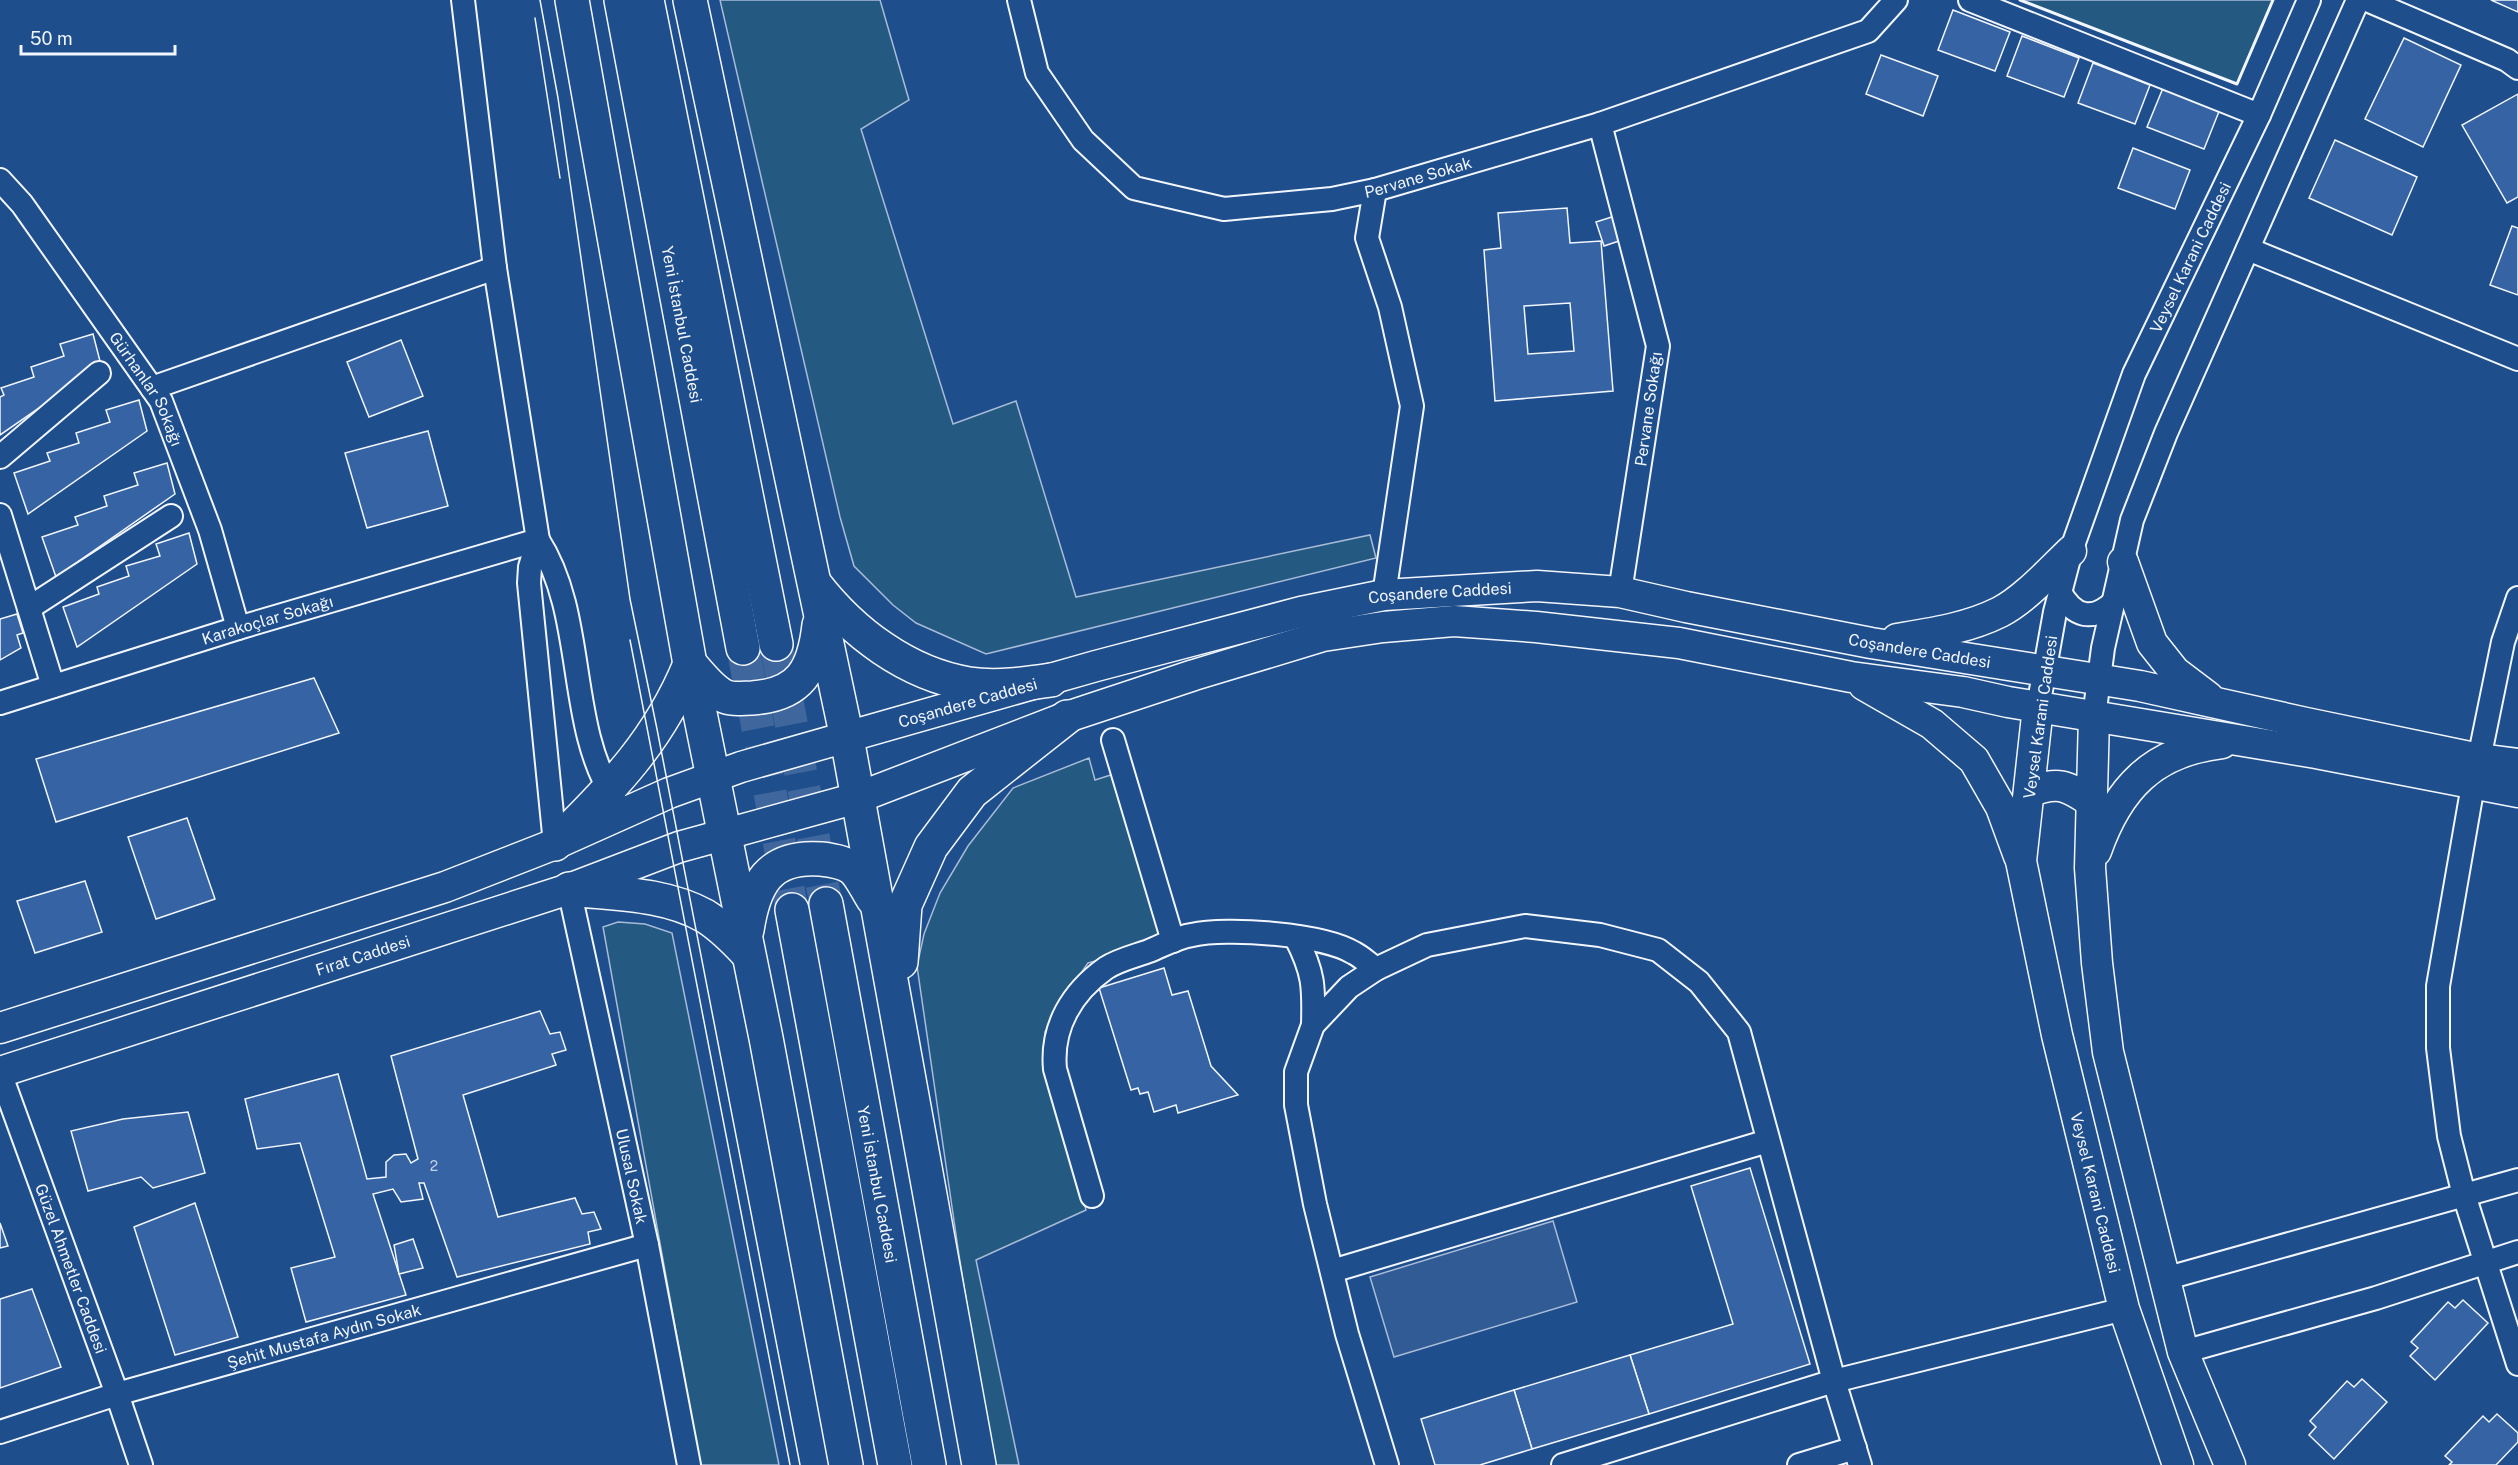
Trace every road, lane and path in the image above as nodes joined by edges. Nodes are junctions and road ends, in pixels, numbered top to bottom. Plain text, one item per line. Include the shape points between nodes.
1 (463, 0) edge
2 (572, 0) edge
3 (621, 0) edge
4 (647, 0) edge
5 (690, 0) edge
6 (1019, 0) edge
7 (1896, 0) edge
8 (1970, 0) edge
9 (2310, 0) edge
10 (2358, 0) edge
11 (2367, 0) edge
12 (2518, 68) edge
13 (2259, 115) junction
14 (1600, 124) junction
15 (0, 180) edge
16 (1376, 190) junction
17 (2248, 249) junction
18 (495, 268) junction
19 (2518, 359) edge
20 (99, 373) dead end
21 (152, 388) junction
22 (0, 457) edge
23 (0, 515) edge
24 (171, 516) dead end
25 (538, 540) junction
26 (2071, 551) junction
27 (2123, 562) junction
28 (813, 582) junction
29 (1620, 592) junction
30 (2060, 592) junction
31 (1384, 595) junction
32 (2518, 598) edge
33 (2114, 602) junction
34 (30, 608) junction
35 (820, 617) junction
36 (238, 628) junction
37 (1871, 643) junction
38 (776, 644) tunnel mouth
39 (743, 648) tunnel mouth
40 (690, 664) junction
41 (2043, 671) junction
42 (1851, 677) junction
43 (2098, 679) junction
44 (1052, 680) junction
45 (54, 686) junction
46 (2212, 700) junction
47 (0, 703) edge
48 (2038, 707) junction
49 (1067, 717) junction
50 (2094, 717) junction
51 (847, 738) junction
52 (1113, 740) dead end
53 (2241, 741) junction
54 (2518, 764) edge
55 (2476, 772) junction
56 (714, 776) junction
57 (2029, 792) junction
58 (2518, 792) edge
59 (857, 798) junction
60 (616, 801) junction
61 (2090, 801) junction
62 (724, 836) junction
63 (555, 844) junction
64 (2021, 861) junction
65 (2090, 868) junction
66 (569, 889) junction
67 (826, 904) tunnel mouth
68 (878, 908) junction
69 (792, 910) tunnel mouth
70 (1296, 938) junction
71 (1173, 941) junction
72 (746, 948) junction
73 (1376, 969) junction
74 (899, 1015) junction
75 (1313, 1025) junction
76 (0, 1028) edge
77 (0, 1073) edge
78 (1768, 1141) junction
79 (2518, 1180) edge
80 (2464, 1195) junction
81 (1092, 1196) dead end
82 (647, 1245) junction
83 (2518, 1252) edge
84 (2486, 1263) junction
85 (1332, 1272) junction
86 (2164, 1279) junction
87 (2124, 1309) junction
88 (2183, 1352) junction
89 (2518, 1364) edge
90 (1834, 1381) junction
91 (117, 1394) junction
92 (0, 1432) edge
93 (1857, 1457) edge
94 (141, 1465) edge
95 (689, 1465) edge
96 (846, 1465) edge
97 (895, 1465) edge
98 (929, 1465) edge
99 (979, 1465) edge
100 (1387, 1465) edge
101 (1563, 1465) edge
102 (1799, 1465) edge
103 (2178, 1465) edge
104 (2230, 1465) edge

1 - 18 street
2 - 40 highway
3 - 39 highway, Yeni İstanbul Caddesi
4 - 38 highway, Yeni İstanbul Caddesi
5 - 28 highway
6 - 16 street, Pervane Sokak via 1037,73 1083,140 1134,188 1224,209 1332,199
7 - 14 street, Pervane Sokak via 1868,31
8 - 13 street
9 - 13 street, Veysel Karani Caddesi
10 - 17 street
11 - 12 street
13 - 26 street, Veysel Karani Caddesi via 2134,374
14 - 16 street, Pervane Sokak
14 - 29 street, Pervane Sokağı via 1658,346
15 - 21 street, Gürhanlar Sokağı via 22,204
16 - 31 street via 1367,238 1390,307 1412,406
17 - 19 street
17 - 27 street via 2166,433 2132,520
18 - 21 street
18 - 25 street
20 - 22 street
21 - 36 street, Gürhanlar Sokağı via 161,401 210,530
23 - 34 street
24 - 34 street
25 - 36 street, Karakoçlar Sokağı
25 - 60 street via 558,578 586,722
25 - 63 street via 529,583
26 - 30 street, Veysel Karani Caddesi
26 - 37 main road via 2002,611 1951,631
27 - 33 street
27 - 46 main road via 2152,643 2175,672
28 - 35 highway
28 - 44 highway via 830,604 867,638 926,672 990,686
29 - 31 main road, Coşandere Caddesi via 1538,586
29 - 37 main road, Coşandere Caddesi
30 - 33 street via 2074,610 2084,615 2096,614
30 - 41 street, Veysel Karani Caddesi
31 - 44 main road, Coşandere Caddesi via 1301,612
32 - 55 street via 2503,642
33 - 43 street
34 - 45 street
35 - 40 highway via 817,647 810,665 793,687 778,693 736,699 724,696
35 - 51 highway
36 - 45 street, Karakoçlar Sokağı
37 - 41 main road, Coşandere Caddesi
40 - 56 highway
40 - 60 highway via 677,695
41 - 43 main road, Coşandere Caddesi
41 - 48 street, Veysel Karani Caddesi
42 - 48 main road, Coşandere Caddesi via 1964,692
42 - 49 main road, Coşandere Caddesi via 1679,643 1454,621 1323,636
42 - 64 main road via 1932,724 1974,760 2001,807
43 - 46 main road, Coşandere Caddesi
43 - 50 street
44 - 51 main road, Coşandere Caddesi
45 - 47 street, Karakoçlar Sokağı
46 - 55 main road, Coşandere Caddesi
48 - 50 main road, Coşandere Caddesi
48 - 57 main road, Veysel Karani Caddesi
49 - 59 main road, Coşandere Caddesi
49 - 74 highway via 972,792 931,846 904,905
50 - 53 main road, Coşandere Caddesi
50 - 61 main road
51 - 56 main road, Coşandere Caddesi
51 - 59 highway
52 - 71 street
53 - 55 main road, Coşandere Caddesi
53 - 65 main road via 2206,745 2164,759 2136,780 2118,802 2102,832
54 - 55 main road
55 - 58 main road
55 - 80 street via 2438,986 2438,1048 2449,1136
56 - 60 main road
56 - 62 highway
57 - 61 main road via 2051,784 2061,785
57 - 64 main road, Veysel Karani Caddesi
59 - 62 main road, Coşandere Caddesi
59 - 68 highway
60 - 63 highway
61 - 65 main road
62 - 66 main road, Fırat Caddesi via 679,847
62 - 72 highway
63 - 76 main road via 387,907
64 - 87 main road, Veysel Karani Caddesi via 2057,1035
65 - 86 main road via 2108,1052
66 - 72 highway via 680,905 709,919
66 - 77 main road, Fırat Caddesi
66 - 82 street, Ulusal Sokak
67 - 98 highway, Yeni İstanbul Caddesi
68 - 72 highway via 853,868 832,860 792,861 773,869 761,882 751,903
68 - 74 highway
69 - 97 highway, Yeni İstanbul Caddesi
70 - 71 street via 1265,933 1214,933
70 - 73 street via 1326,942 1353,952
70 - 75 street via 1309,963 1314,993
71 - 81 street via 1108,967 1087,984 1064,1013 1053,1047 1054,1069
72 - 96 highway
73 - 75 street via 1350,987
73 - 78 street via 1427,945 1525,926 1600,935 1658,950 1699,982 1739,1032
74 - 99 highway
75 - 85 street via 1296,1072 1296,1105
77 - 91 street, Güzel Ahmetler Caddesi
78 - 85 street
78 - 90 street
79 - 80 street
80 - 84 street
80 - 86 street
82 - 91 street, Şehit Mustafa Aydın Sokak
82 - 95 street, Ulusal Sokak
83 - 84 street
84 - 88 street
84 - 89 street
85 - 100 street
86 - 88 main road
87 - 90 street
87 - 103 main road, Veysel Karani Caddesi
88 - 104 main road
90 - 93 street
90 - 101 street
91 - 92 street, Şehit Mustafa Aydın Sokak
91 - 94 street, Güzel Ahmetler Caddesi
93 - 102 street

